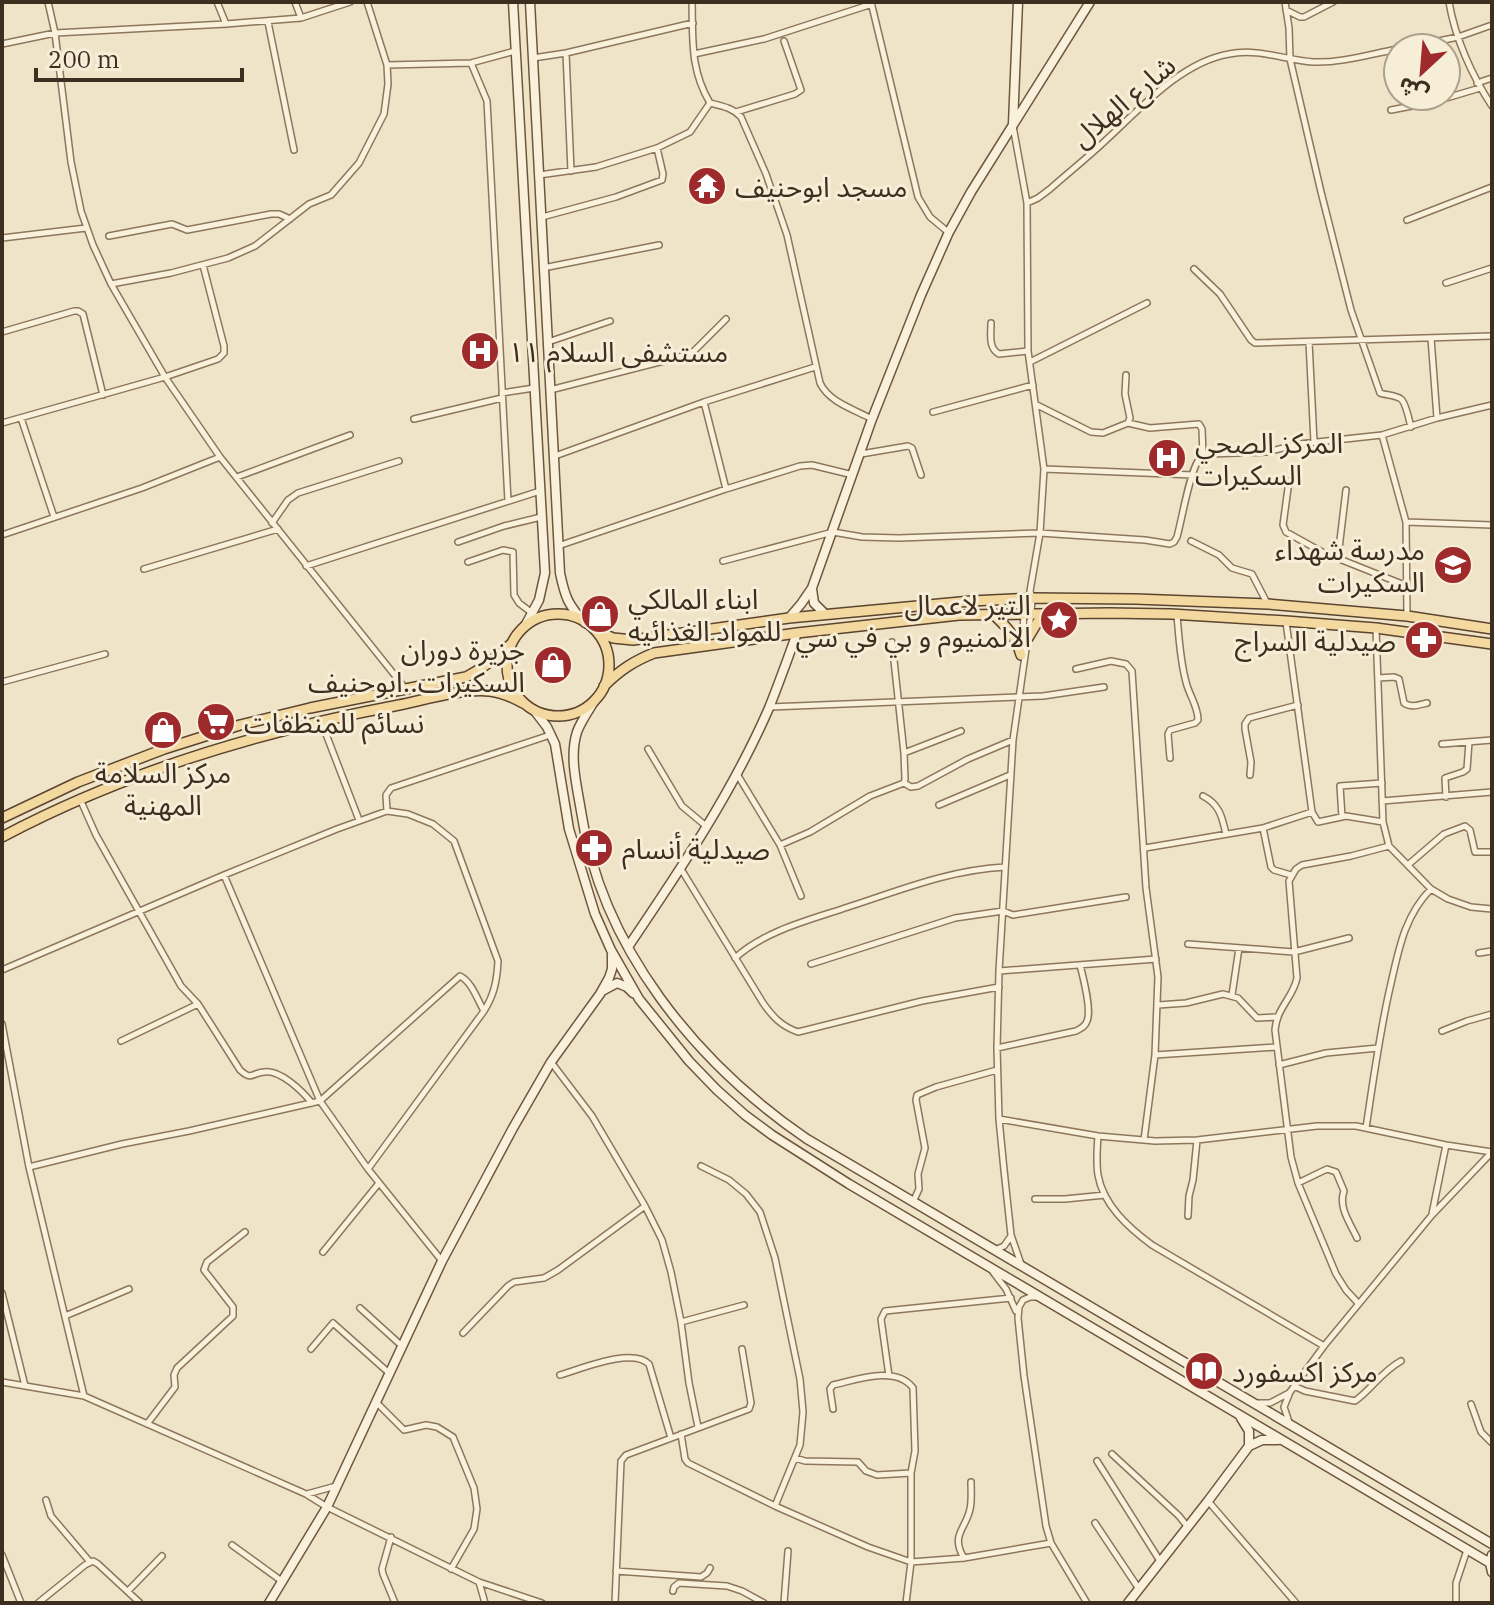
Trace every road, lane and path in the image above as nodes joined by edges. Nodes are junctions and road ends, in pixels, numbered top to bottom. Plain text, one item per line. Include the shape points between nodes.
1 (48, 2) edge
2 (217, 2) edge
3 (295, 2) edge
4 (347, 2) edge
5 (367, 2) edge
6 (513, 2) edge
7 (530, 2) edge
8 (692, 2) edge
9 (1018, 2) edge
10 (1090, 2) edge
11 (1285, 2) edge
12 (1333, 2) edge
13 (1449, 2) edge
14 (871, 3) edge
15 (1286, 10) junction
16 (301, 18) junction
17 (268, 22) junction
18 (693, 23) junction
19 (226, 24) junction
20 (1492, 25) edge
21 (1457, 32) edge
22 (55, 33) junction
23 (1462, 36) edge
24 (784, 41) dead end
25 (2, 44) edge
26 (1462, 47) edge
27 (516, 50) junction
28 (1382, 52) edge
29 (566, 53) junction
30 (694, 54) junction
31 (533, 58) junction
32 (1290, 59) junction
33 (471, 63) junction
34 (387, 65) junction
35 (1492, 78) edge
36 (1478, 85) junction
37 (1462, 91) edge
38 (710, 103) junction
39 (1492, 106) edge
40 (736, 112) junction
41 (1013, 125) junction
42 (657, 148) junction
43 (294, 150) dead end
44 (571, 171) junction
45 (539, 175) junction
46 (1492, 187) edge
47 (1027, 203) junction
48 (541, 217) junction
49 (290, 219) junction
50 (1407, 220) dead end
51 (86, 228) junction
52 (949, 232) junction
53 (109, 236) dead end
54 (2, 238) edge
55 (659, 245) dead end
56 (203, 265) junction
57 (543, 268) junction
58 (1492, 268) edge
59 (1194, 269) dead end
60 (1446, 283) dead end
61 (111, 284) junction
62 (1147, 303) dead end
63 (726, 319) dead end
64 (610, 321) dead end
65 (991, 323) dead end
66 (2, 332) edge
67 (1492, 336) edge
68 (1431, 338) junction
69 (1360, 339) junction
70 (547, 342) junction
71 (1309, 342) junction
72 (1028, 351) junction
73 (1030, 362) junction
74 (815, 367) junction
75 (1126, 375) dead end
76 (165, 377) junction
77 (1033, 385) junction
78 (535, 388) junction
79 (550, 391) junction
80 (103, 395) junction
81 (502, 395) junction
82 (704, 402) junction
83 (1036, 405) junction
84 (1492, 405) edge
85 (933, 412) dead end
86 (21, 418) junction
87 (1437, 418) junction
88 (414, 419) dead end
89 (872, 419) junction
90 (2, 423) edge
91 (1128, 423) junction
92 (1411, 427) junction
93 (350, 435) dead end
94 (1382, 435) junction
95 (1314, 442) junction
96 (860, 454) junction
97 (553, 456) junction
98 (1203, 456) junction
99 (220, 457) junction
100 (399, 461) dead end
101 (1044, 469) junction
102 (853, 475) junction
103 (921, 475) dead end
104 (1193, 475) junction
105 (237, 477) junction
106 (1289, 481) dead end
107 (726, 489) junction
108 (1346, 490) dead end
109 (541, 491) junction
110 (508, 501) junction
111 (54, 517) junction
112 (542, 517) junction
113 (1406, 522) junction
114 (272, 523) junction
115 (1492, 525) edge
116 (278, 529) junction
117 (833, 532) junction
118 (1040, 533) junction
119 (2, 535) edge
120 (1191, 541) dead end
121 (458, 542) dead end
122 (558, 546) junction
123 (1338, 557) junction
124 (723, 561) dead end
125 (468, 562) dead end
126 (306, 566) junction
127 (144, 569) dead end
128 (1407, 586) junction
129 (812, 588) junction
130 (1029, 596) junction
131 (1268, 604) junction
132 (533, 614) junction
133 (825, 614) junction
134 (1028, 614) junction
135 (1046, 614) junction
136 (1177, 614) junction
137 (994, 615) junction
138 (1407, 616) junction
139 (789, 618) junction
140 (1286, 621) junction
141 (585, 623) junction
142 (525, 626) junction
143 (1376, 628) junction
144 (1492, 629) edge
145 (595, 630) junction
146 (797, 633) junction
147 (1028, 638) junction
148 (892, 642) dead end
149 (511, 644) junction
150 (1492, 644) edge
151 (105, 654) dead end
152 (1021, 655) junction
153 (1023, 668) junction
154 (1076, 669) dead end
155 (1378, 678) junction
156 (2, 682) edge
157 (604, 686) junction
158 (1104, 687) dead end
159 (405, 689) junction
160 (1019, 696) junction
161 (595, 700) junction
162 (898, 701) junction
163 (523, 703) junction
164 (1427, 703) dead end
165 (1298, 705) junction
166 (769, 707) junction
167 (534, 710) junction
168 (321, 721) junction
169 (961, 731) dead end
170 (551, 735) junction
171 (1013, 740) junction
172 (1492, 740) edge
173 (1469, 742) junction
174 (1442, 744) dead end
175 (648, 749) dead end
176 (904, 753) junction
177 (1170, 758) dead end
178 (736, 773) junction
179 (1010, 775) junction
180 (1250, 775) dead end
181 (904, 783) junction
182 (1382, 783) junction
183 (1492, 792) edge
184 (1203, 796) dead end
185 (1446, 797) junction
186 (79, 798) junction
187 (1382, 801) junction
188 (939, 805) dead end
189 (387, 811) junction
190 (1312, 812) junction
191 (1342, 817) junction
192 (2, 818) edge
193 (359, 820) junction
194 (1383, 822) junction
195 (707, 826) junction
196 (1263, 828) junction
197 (1226, 834) junction
198 (2, 837) edge
199 (780, 845) junction
200 (1389, 846) junction
201 (1145, 848) junction
202 (1492, 852) edge
203 (1409, 864) junction
204 (1005, 867) junction
205 (681, 869) junction
206 (224, 875) junction
207 (1291, 875) junction
208 (1431, 889) junction
209 (801, 896) dead end
210 (1126, 897) dead end
211 (1492, 909) edge
212 (1003, 911) junction
213 (140, 912) junction
214 (1349, 938) dead end
215 (1188, 944) dead end
216 (628, 947) junction
217 (1239, 948) junction
218 (611, 950) junction
219 (1492, 951) edge
220 (1294, 952) junction
221 (1479, 953) dead end
222 (735, 958) junction
223 (1156, 959) junction
224 (811, 964) dead end
225 (1080, 965) junction
226 (2, 970) edge
227 (999, 971) junction
228 (999, 987) junction
229 (600, 994) junction
230 (1232, 995) junction
231 (639, 999) junction
232 (198, 1004) junction
233 (1158, 1005) junction
234 (484, 1011) junction
235 (1492, 1014) edge
236 (1276, 1017) junction
237 (2, 1024) edge
238 (1442, 1031) dead end
239 (121, 1041) dead end
240 (1277, 1047) junction
241 (997, 1048) junction
242 (1378, 1048) junction
243 (1155, 1055) junction
244 (551, 1062) junction
245 (1279, 1065) junction
246 (997, 1070) junction
247 (320, 1101) junction
248 (312, 1103) junction
249 (999, 1119) junction
250 (1366, 1128) junction
251 (1288, 1129) junction
252 (1098, 1136) junction
253 (1144, 1140) junction
254 (1197, 1140) junction
255 (1446, 1145) junction
256 (1492, 1152) edge
257 (701, 1166) dead end
258 (29, 1167) junction
259 (368, 1169) junction
260 (857, 1169) junction
261 (379, 1183) junction
262 (1298, 1183) junction
263 (849, 1184) junction
264 (1105, 1195) junction
265 (1035, 1199) dead end
266 (913, 1203) junction
267 (645, 1206) junction
268 (1432, 1215) junction
269 (1188, 1216) dead end
270 (245, 1232) dead end
271 (1011, 1235) junction
272 (1357, 1238) dead end
273 (994, 1250) junction
274 (323, 1252) dead end
275 (442, 1261) junction
276 (987, 1265) junction
277 (1021, 1265) junction
278 (129, 1289) dead end
279 (2, 1293) edge
280 (1041, 1297) junction
281 (1011, 1298) junction
282 (1358, 1303) junction
283 (744, 1305) dead end
284 (360, 1308) dead end
285 (65, 1316) junction
286 (1018, 1318) junction
287 (681, 1322) junction
288 (463, 1333) dead end
289 (402, 1346) junction
290 (1324, 1346) junction
291 (311, 1349) dead end
292 (742, 1349) dead end
293 (1401, 1361) dead end
294 (389, 1373) junction
295 (560, 1375) dead end
296 (889, 1376) junction
297 (2, 1382) edge
298 (25, 1386) junction
299 (1292, 1389) junction
300 (84, 1396) junction
301 (375, 1401) junction
302 (1249, 1401) junction
303 (1471, 1404) dead end
304 (833, 1409) dead end
305 (1238, 1415) junction
306 (147, 1424) junction
307 (1291, 1426) junction
308 (698, 1427) junction
309 (681, 1434) junction
310 (671, 1438) junction
311 (1282, 1440) junction
312 (1492, 1443) edge
313 (1249, 1446) junction
314 (1112, 1454) dead end
315 (795, 1458) junction
316 (1097, 1461) dead end
317 (911, 1473) junction
318 (971, 1482) dead end
319 (337, 1486) junction
320 (306, 1494) junction
321 (46, 1500) dead end
322 (1208, 1501) junction
323 (775, 1506) junction
324 (327, 1507) junction
325 (1095, 1523) dead end
326 (1187, 1526) junction
327 (391, 1537) junction
328 (1051, 1543) junction
329 (1492, 1544) edge
330 (232, 1545) dead end
331 (1467, 1549) junction
332 (788, 1551) dead end
333 (2, 1555) edge
334 (162, 1556) dead end
335 (964, 1558) junction
336 (1160, 1561) junction
337 (90, 1562) junction
338 (911, 1562) junction
339 (1491, 1563) edge
340 (710, 1568) dead end
341 (451, 1569) junction
342 (616, 1571) junction
343 (283, 1582) junction
344 (479, 1582) junction
345 (1139, 1589) junction
346 (128, 1591) junction
347 (673, 1591) dead end
348 (21, 1603) edge
349 (38, 1603) edge
350 (140, 1603) edge
351 (269, 1603) edge
352 (395, 1603) edge
353 (485, 1603) edge
354 (542, 1603) edge
355 (615, 1603) edge
356 (764, 1603) edge
357 (784, 1603) edge
358 (906, 1603) edge
359 (1087, 1603) edge
360 (1128, 1603) edge
361 (1296, 1603) edge
362 (1456, 1603) edge

1 - 22 street
2 - 19 street
3 - 16 street
4 - 16 street
5 - 34 street
6 - 27 main road
7 - 31 main road
8 - 18 street
9 - 41 main road
10 - 41 main road
11 - 15 street
12 - 15 street via 1304,17
13 - 21 street
14 - 30 street via 764,39
14 - 52 street via 918,197 930,217
15 - 32 street
16 - 17 street
17 - 19 street
17 - 43 street
18 - 29 street
18 - 30 street
19 - 22 street
20 - 23 street
22 - 25 street
22 - 51 street via 71,162
24 - 40 street via 801,90
26 - 36 street
27 - 33 street
27 - 78 main road
28 - 32 street, شارع الهلال via 1335,61
29 - 31 street
29 - 44 street
30 - 38 street
31 - 45 main road
32 - 47 street, شارع الهلال via 1225,54 1188,70
32 - 69 street
33 - 34 street
33 - 81 street via 487,101
34 - 49 street via 384,114 359,163 331,195
35 - 36 street
36 - 37 street
36 - 39 street
38 - 40 street
38 - 42 street via 690,132
40 - 74 street via 787,235
41 - 47 street
41 - 52 main road
42 - 44 street
42 - 48 street via 662,180
44 - 45 street
45 - 48 main road
46 - 50 street
47 - 72 street
48 - 57 main road
49 - 53 street via 271,214 187,230 172,224
49 - 56 street via 255,246
51 - 54 street
51 - 61 street
52 - 89 main road
55 - 57 street
56 - 61 street
56 - 76 street via 224,353
57 - 70 main road
58 - 60 street
59 - 71 street via 1220,294 1255,343
61 - 76 street
62 - 73 street
63 - 79 street via 682,357
64 - 70 street
65 - 72 street via 995,352
66 - 80 street via 81,312
67 - 68 street
68 - 69 street
68 - 87 street
69 - 71 street
69 - 92 street via 1380,393 1402,400
70 - 79 main road
71 - 95 street
72 - 73 street
73 - 77 street
74 - 82 street
74 - 89 street via 830,398
75 - 91 street
76 - 80 street
76 - 99 street
77 - 83 street
77 - 85 street
78 - 81 street
78 - 109 main road
79 - 97 main road
80 - 86 street
81 - 88 street
81 - 110 street
82 - 97 street
82 - 107 street
83 - 91 street via 1099,434
83 - 101 street
84 - 87 street
86 - 90 street
86 - 111 street
87 - 92 street
89 - 96 main road
91 - 98 street via 1150,428 1199,424
92 - 94 street
93 - 105 street
94 - 95 street
94 - 113 street
95 - 98 street via 1267,452
96 - 102 main road
96 - 103 street via 908,446
97 - 122 main road
98 - 104 street
99 - 105 street
99 - 111 street
100 - 114 street via 298,493
101 - 104 street
101 - 118 street
102 - 107 street via 800,466
102 - 117 main road
104 - 118 street via 1177,537 1170,544
105 - 114 street
106 - 123 street via 1284,529
107 - 122 street
108 - 123 street
109 - 110 street
109 - 112 main road
110 - 126 street
111 - 119 street
112 - 121 street
112 - 132 main road via 545,573
113 - 115 street
113 - 128 street
114 - 116 street
116 - 126 street
116 - 127 street
117 - 118 street via 899,538
117 - 124 street
117 - 129 main road
118 - 130 street
120 - 131 street via 1232,568 1252,574
122 - 141 main road via 564,593
123 - 128 street
125 - 132 street via 503,550 513,552 514,595
126 - 159 street
128 - 138 street
129 - 133 main road via 814,603
129 - 139 main road
130 - 131 main road
130 - 133 main road
130 - 134 street
131 - 138 main road
132 - 142 main road
133 - 139 main road
134 - 135 main road
134 - 137 main road
134 - 147 street
134 - 152 street
135 - 136 main road
135 - 147 main road
136 - 140 main road
136 - 177 street via 1187,685 1199,714 1195,723 1170,730
137 - 146 main road
137 - 152 main road via 1012,633
138 - 144 main road
139 - 145 main road via 633,640
140 - 143 main road
140 - 165 street
141 - 142 main road via 561,614
141 - 145 main road
142 - 149 main road
143 - 150 main road
143 - 155 street
145 - 157 main road via 608,663
146 - 157 main road via 654,653 621,669
146 - 166 main road
147 - 153 street
148 - 162 street
149 - 159 main road via 466,677
149 - 163 main road via 509,681
151 - 156 street
152 - 153 street
153 - 160 street
154 - 201 street via 1111,661 1132,671
155 - 164 street via 1399,679 1407,705
155 - 182 street
157 - 161 main road
158 - 160 street
159 - 192 main road via 310,708 164,749
160 - 162 street
160 - 171 street
161 - 167 main road via 566,715
161 - 216 main road via 576,736 576,783 592,864
162 - 166 street
162 - 176 street
163 - 167 main road
163 - 168 main road via 486,690
165 - 180 street via 1249,718 1245,729
165 - 190 street
166 - 178 main road
167 - 170 main road
168 - 186 main road via 183,759
168 - 193 street
169 - 176 street
170 - 189 street via 391,788
170 - 218 main road via 569,829
171 - 179 street
171 - 181 street via 918,786
172 - 173 street
173 - 174 street
173 - 185 street via 1467,769 1445,778
175 - 195 street via 682,806
176 - 181 street
178 - 195 main road
178 - 199 street
179 - 188 street
179 - 204 street
181 - 199 street
182 - 187 street
182 - 191 street via 1340,786
183 - 185 street
184 - 197 street via 1221,813
185 - 187 street
186 - 198 main road
186 - 213 street
187 - 194 street
189 - 193 street
189 - 234 street via 433,824 454,841 498,961 493,997
190 - 191 street via 1318,822
190 - 196 street
191 - 194 street
193 - 206 street
194 - 200 street
195 - 205 main road
196 - 197 street
196 - 207 street via 1271,867
197 - 201 street
199 - 209 street
200 - 203 street
200 - 207 street via 1302,865
201 - 223 street
202 - 203 street via 1475,852 1465,826 1444,834
203 - 208 street
204 - 212 street
204 - 222 street via 979,868 914,885 778,931
205 - 216 main road
205 - 222 street
206 - 213 street
206 - 247 street
207 - 220 street
208 - 211 street via 1471,907
208 - 242 street via 1404,932
210 - 212 street via 1013,915
212 - 224 street via 955,918
212 - 227 street
213 - 226 street
213 - 232 street via 181,986
214 - 220 street
215 - 217 street
216 - 260 main road via 677,1021 729,1078 780,1121
217 - 220 street
217 - 230 street
218 - 229 main road via 612,969
218 - 231 main road
219 - 221 street
220 - 236 street via 1295,987
222 - 228 street via 776,1021 798,1032
223 - 225 street
223 - 233 street
225 - 227 street
225 - 241 street via 1088,1016 1082,1028
227 - 228 street
228 - 241 street
229 - 231 main road via 617,983
229 - 244 main road
230 - 233 street
230 - 236 street via 1257,1018
231 - 263 main road via 689,1061 736,1107
232 - 239 street
232 - 248 street via 245,1075 274,1073
233 - 243 street
234 - 247 street via 464,977 456,978
234 - 259 street
235 - 238 street
236 - 240 street
237 - 258 street
240 - 243 street
240 - 245 street
241 - 246 street
242 - 245 street
242 - 250 street
243 - 253 street
244 - 267 street via 592,1116
244 - 275 main road
245 - 251 street
246 - 249 street
246 - 266 street via 917,1095 925,1148
247 - 248 street
247 - 259 street
248 - 258 street
249 - 252 street
249 - 271 street
250 - 251 street
250 - 255 street
251 - 254 street
251 - 262 street
252 - 253 street
252 - 264 street via 1098,1176
253 - 254 street
254 - 269 street
255 - 256 street
255 - 268 street
256 - 268 street
257 - 315 street via 746,1194 760,1212 775,1258 800,1379 803,1412
258 - 285 street
259 - 261 street
260 - 263 main road
260 - 266 main road
261 - 274 street
261 - 275 street
262 - 272 street via 1327,1169 1336,1172 1344,1191 1342,1206
262 - 282 street via 1336,1274
263 - 276 main road
264 - 265 street
264 - 290 street via 1122,1219 1152,1245
266 - 273 main road
267 - 287 street via 662,1240
267 - 288 street via 558,1270 508,1286
268 - 282 street
270 - 306 street via 204,1267 233,1307 233,1316 177,1368 175,1387
271 - 273 street
271 - 277 street
273 - 277 main road
275 - 289 main road
276 - 280 main road
276 - 281 street
277 - 302 main road
278 - 285 street
279 - 298 street
280 - 286 street via 1023,1300
280 - 305 main road
281 - 286 street
281 - 296 street via 885,1311 881,1319
282 - 290 street
283 - 287 street
284 - 289 street
285 - 300 street
286 - 328 street
287 - 308 street
289 - 294 main road
290 - 299 street
291 - 294 street via 333,1323
292 - 308 street via 751,1406
293 - 299 street via 1355,1401
294 - 301 main road
295 - 310 street via 623,1357 642,1358 649,1364
296 - 304 street via 833,1385
296 - 317 street via 913,1388
297 - 298 street
298 - 300 street
299 - 302 street via 1270,1403
299 - 307 street via 1284,1407
300 - 306 street
301 - 319 main road
301 - 341 street via 404,1430 426,1425 453,1437 477,1509 474,1529
302 - 307 main road
303 - 312 street via 1481,1432
305 - 311 main road
305 - 313 main road via 1249,1431
306 - 320 street
307 - 329 main road
308 - 309 street
309 - 310 street
309 - 323 street via 688,1463
310 - 342 street via 621,1461
311 - 313 main road
311 - 331 main road
313 - 322 main road
314 - 326 street
315 - 317 street via 858,1462 877,1475
315 - 323 street
316 - 336 street
317 - 338 street
318 - 335 street via 970,1510 958,1535
319 - 320 street
319 - 324 main road
320 - 324 street
321 - 337 street via 51,1516
322 - 326 main road
322 - 361 street
323 - 338 street
324 - 327 street
324 - 343 main road
325 - 345 street
326 - 336 main road
327 - 341 street
327 - 352 street via 382,1569
328 - 335 street
328 - 359 street
330 - 343 street
331 - 339 main road
331 - 362 street
332 - 357 street
333 - 348 street
334 - 346 street
335 - 338 street
336 - 345 main road
337 - 346 street
337 - 349 street
338 - 358 street
340 - 342 street via 701,1577
341 - 344 street
342 - 355 street
343 - 351 main road
344 - 353 street
344 - 354 street
345 - 360 main road
346 - 350 street
347 - 356 street via 679,1583 727,1586

